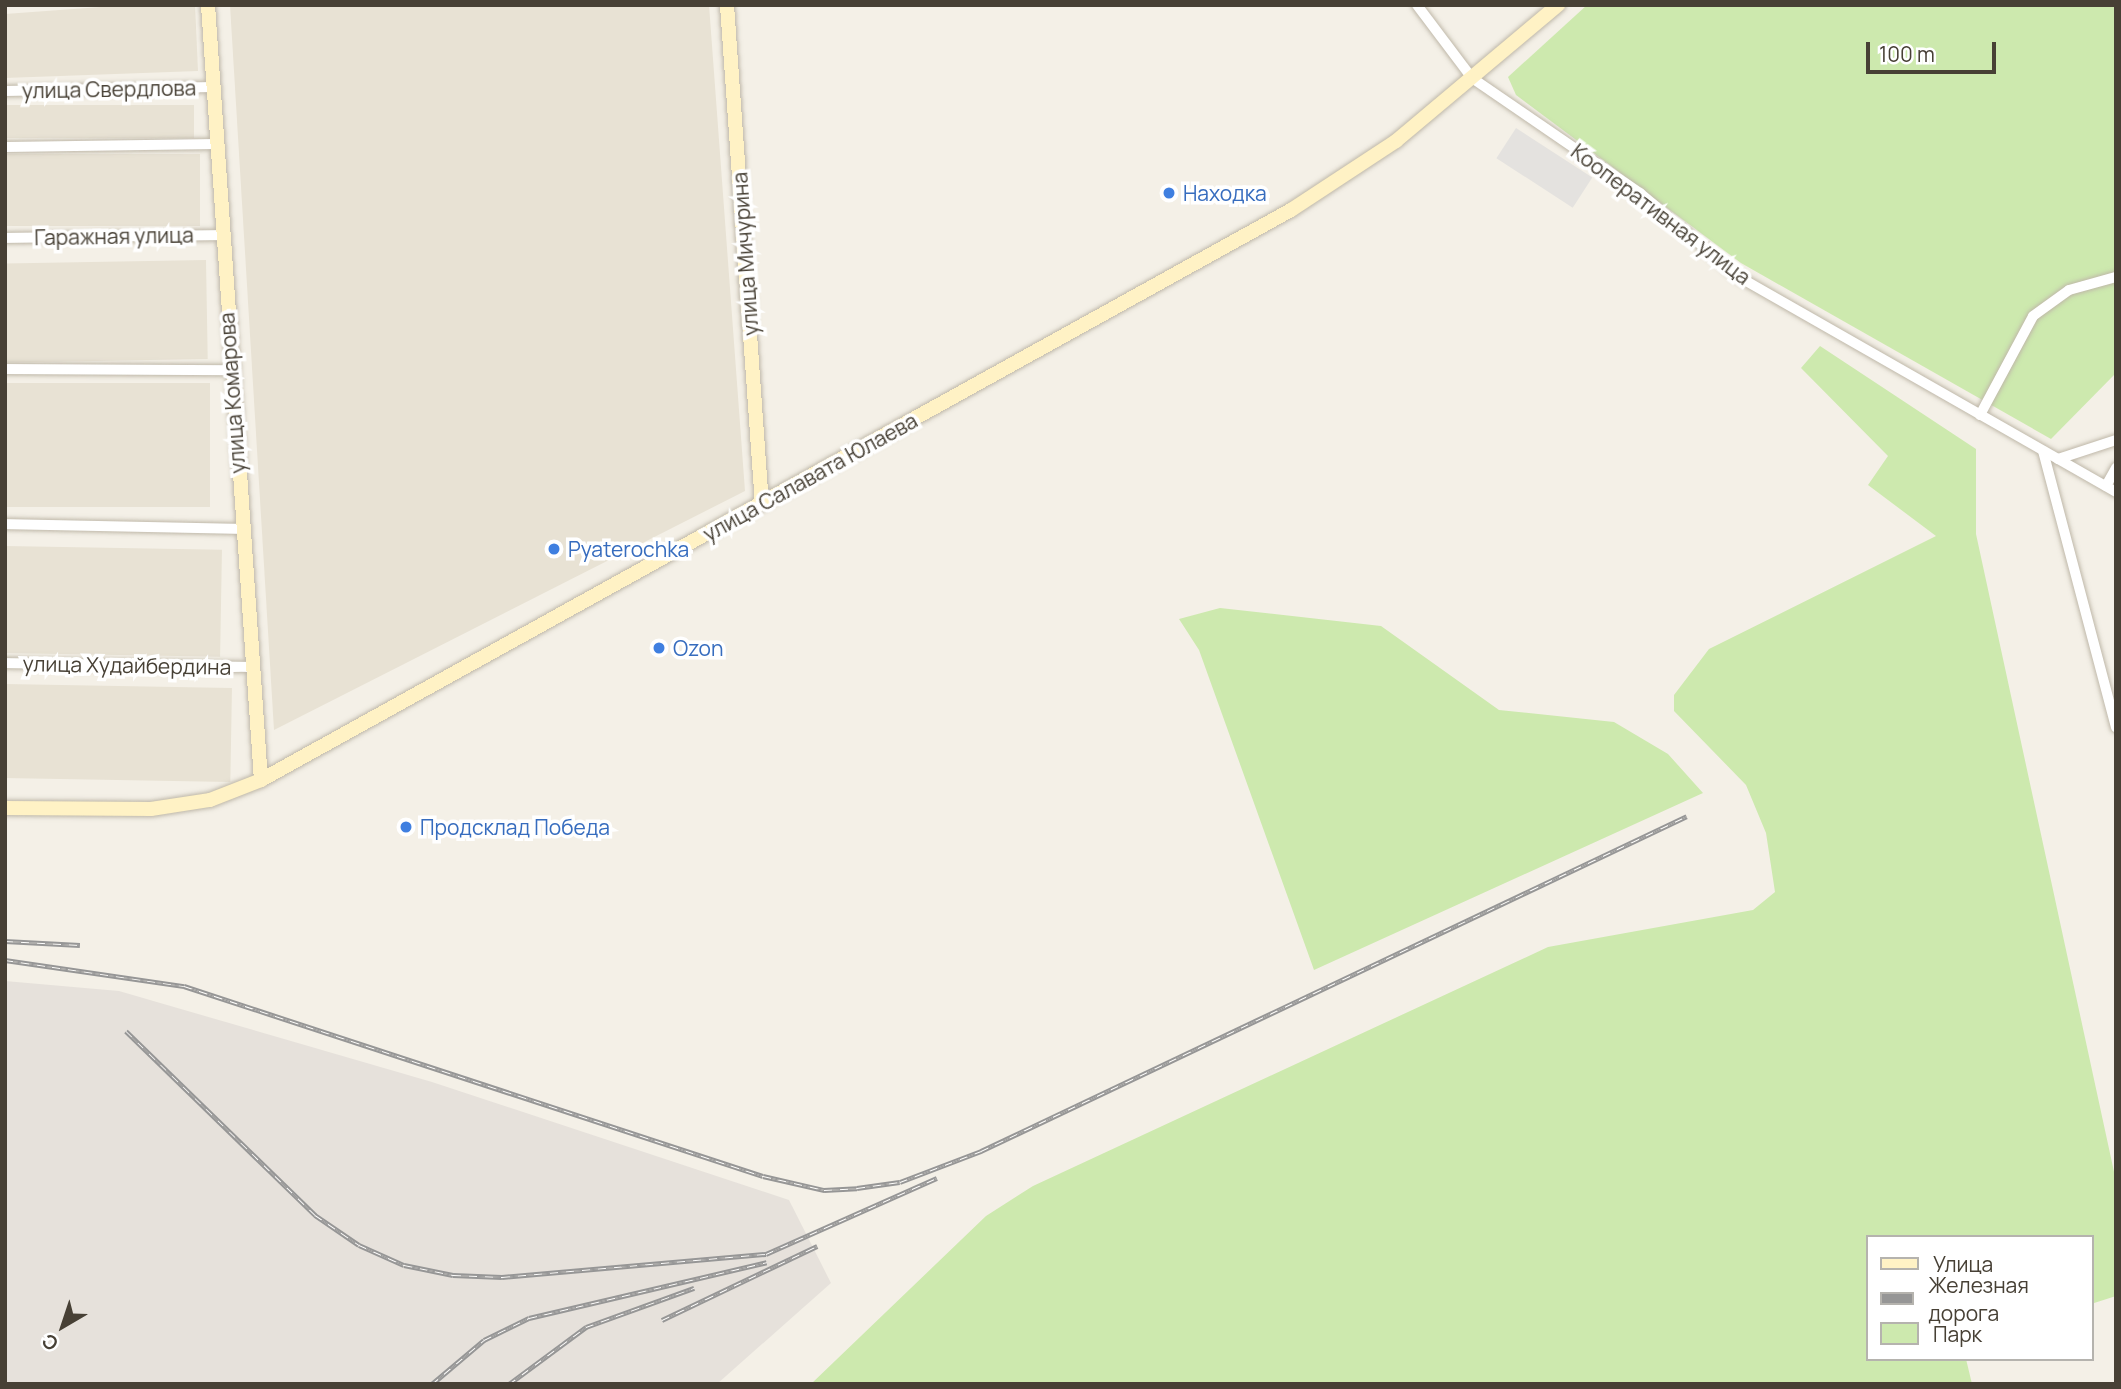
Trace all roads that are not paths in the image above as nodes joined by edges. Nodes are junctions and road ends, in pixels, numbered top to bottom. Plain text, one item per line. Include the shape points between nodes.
1 (208, 5) edge
2 (727, 5) edge
3 (1417, 5) edge
4 (1558, 5) edge
5 (1472, 78) junction
6 (213, 87) junction
7 (5, 91) edge
8 (216, 144) junction
9 (5, 146) edge
10 (222, 234) junction
11 (5, 238) edge
12 (2116, 277) edge
13 (5, 369) edge
14 (231, 370) junction
15 (1980, 415) junction
16 (2115, 442) edge
17 (2043, 451) junction
18 (2058, 459) junction
19 (2116, 468) edge
20 (2111, 489) edge
21 (762, 503) junction
22 (5, 524) edge
23 (241, 529) junction
24 (5, 663) edge
25 (249, 667) junction
26 (2116, 729) edge
27 (261, 779) junction
28 (5, 808) edge

1 - 6 street, улица Комарова
2 - 21 street, улица Мичурина
3 - 5 street, Кооперативная улица
4 - 5 street, улица Салавата Юлаева
5 - 15 street, Кооперативная улица via 1640,193 1739,276
5 - 21 street, улица Салавата Юлаева via 1396,141 1291,210
6 - 7 street, улица Свердлова
6 - 8 street, улица Комарова
8 - 9 street
8 - 10 street, улица Комарова
10 - 11 street, Гаражная улица
10 - 14 street, улица Комарова
12 - 15 street via 2068,290 2032,316
13 - 14 street
14 - 23 street, улица Комарова
15 - 17 street, Кооперативная улица
16 - 18 street
17 - 18 street, Кооперативная улица
17 - 26 street
18 - 20 street, Кооперативная улица
19 - 20 street
21 - 27 street, улица Салавата Юлаева
22 - 23 street
23 - 25 street, улица Комарова
24 - 25 street, улица Худайбердина
25 - 27 street, улица Комарова
27 - 28 street, улица Салавата Юлаева via 210,800 151,809

